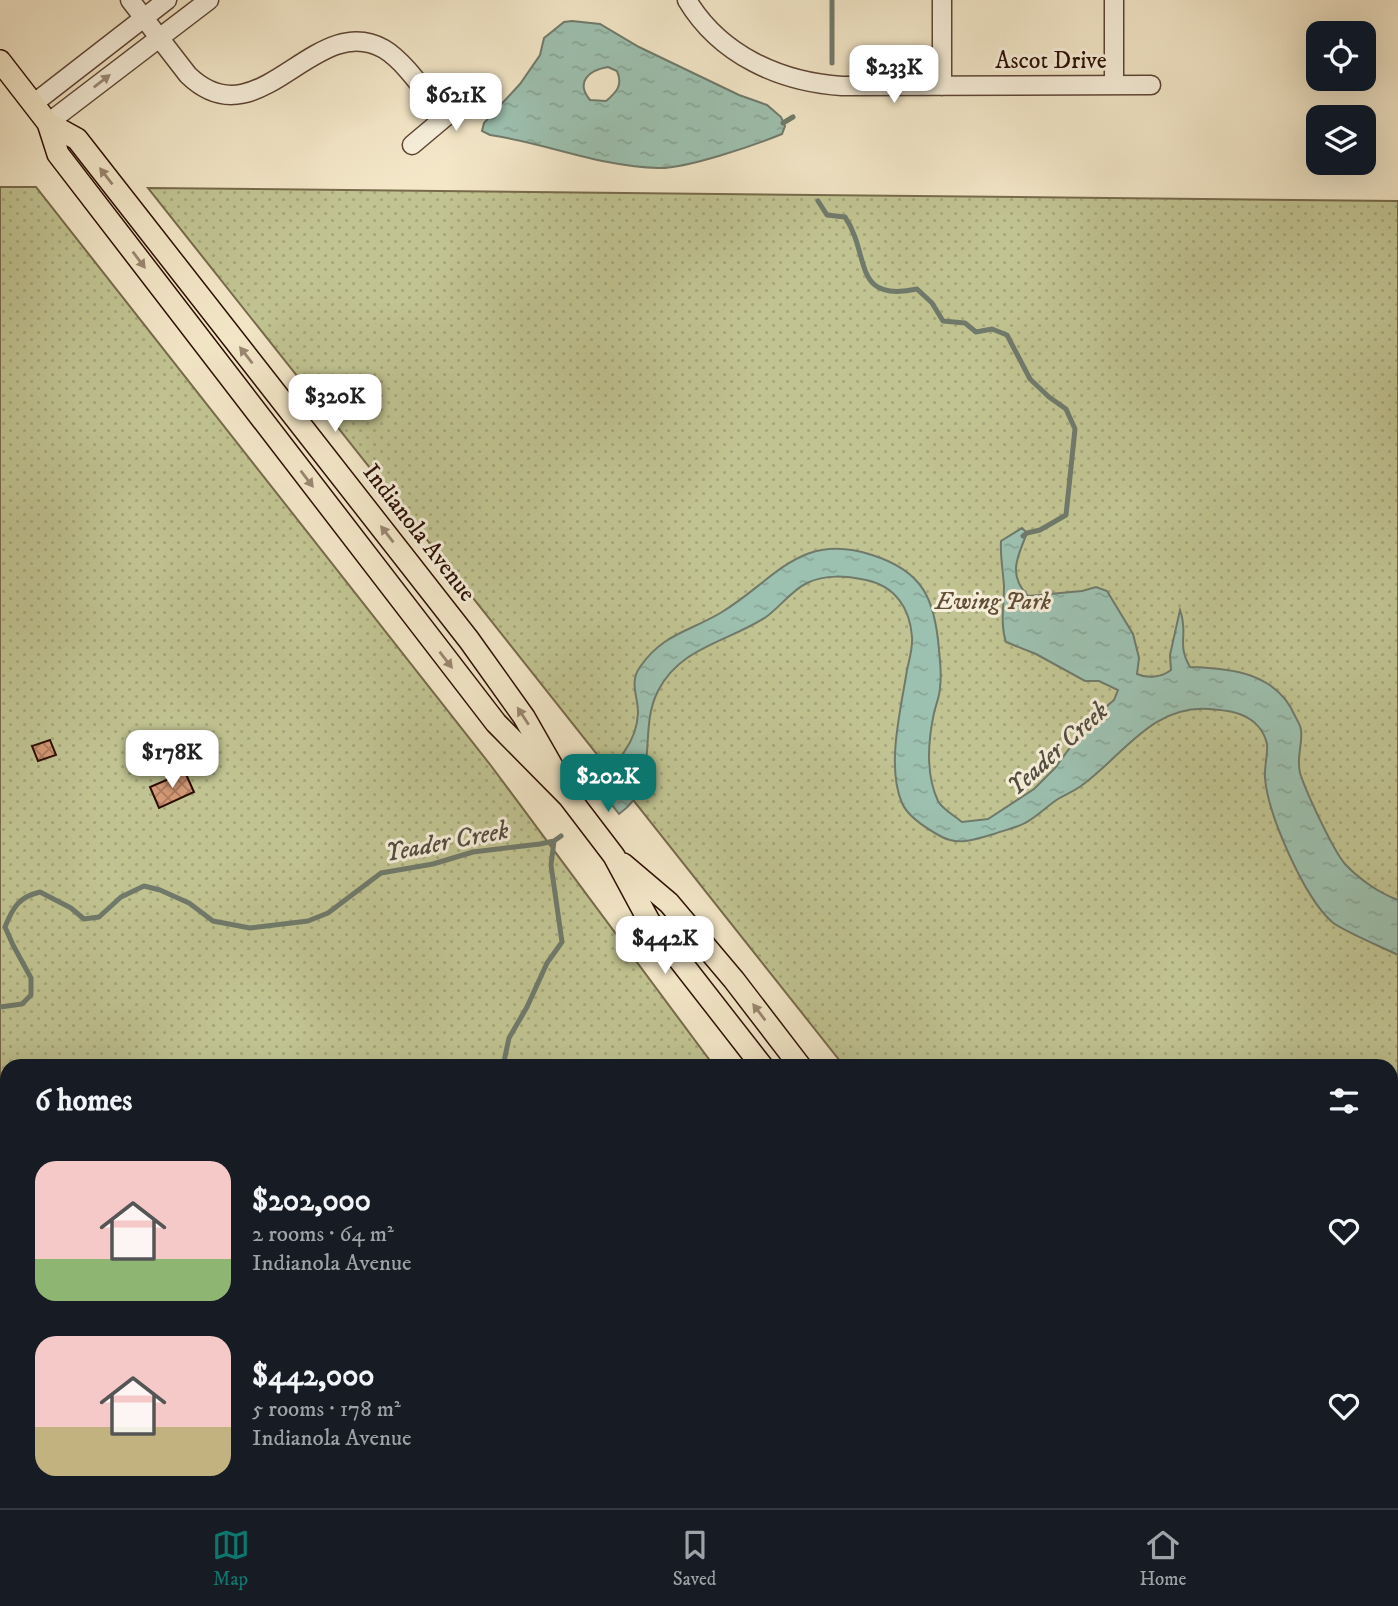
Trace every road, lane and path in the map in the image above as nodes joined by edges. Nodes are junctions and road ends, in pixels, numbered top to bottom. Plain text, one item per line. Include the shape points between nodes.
1 (130, 0) edge
2 (167, 0) edge
3 (209, 0) edge
4 (687, 0) edge
5 (942, 0) edge
6 (1114, 0) edge
7 (144, 18) junction
8 (159, 37) junction
9 (0, 61) edge
10 (1114, 85) junction
11 (1151, 85) dead end
12 (942, 86) junction
13 (475, 92) dead end
14 (33, 104) junction
15 (445, 117) junction
16 (48, 123) junction
17 (412, 145) dead end
18 (569, 797) junction
19 (614, 856) junction
20 (756, 1059) edge
21 (795, 1059) edge

1 - 7 street
2 - 7 street
3 - 8 street
4 - 12 street, Ascot Drive via 729,47 797,80 823,85
5 - 12 street
6 - 10 street
7 - 8 street
7 - 14 street
8 - 15 street via 199,86 227,96 259,89 341,43 370,43 394,56
16 -> 8 street
9 - 14 main road, Indianola Avenue
10 - 11 street, Ascot Drive
10 - 12 street, Ascot Drive
13 - 15 street
14 - 16 main road, Indianola Avenue
15 - 17 street
16 -> 18 main road, Indianola Avenue via 58,155 446,660 496,723
18 -> 16 main road, Indianola Avenue via 524,717 469,640 77,139
18 - 19 main road, Indianola Avenue
19 - 20 main road, Indianola Avenue via 649,921
21 -> 19 main road, Indianola Avenue via 669,903

